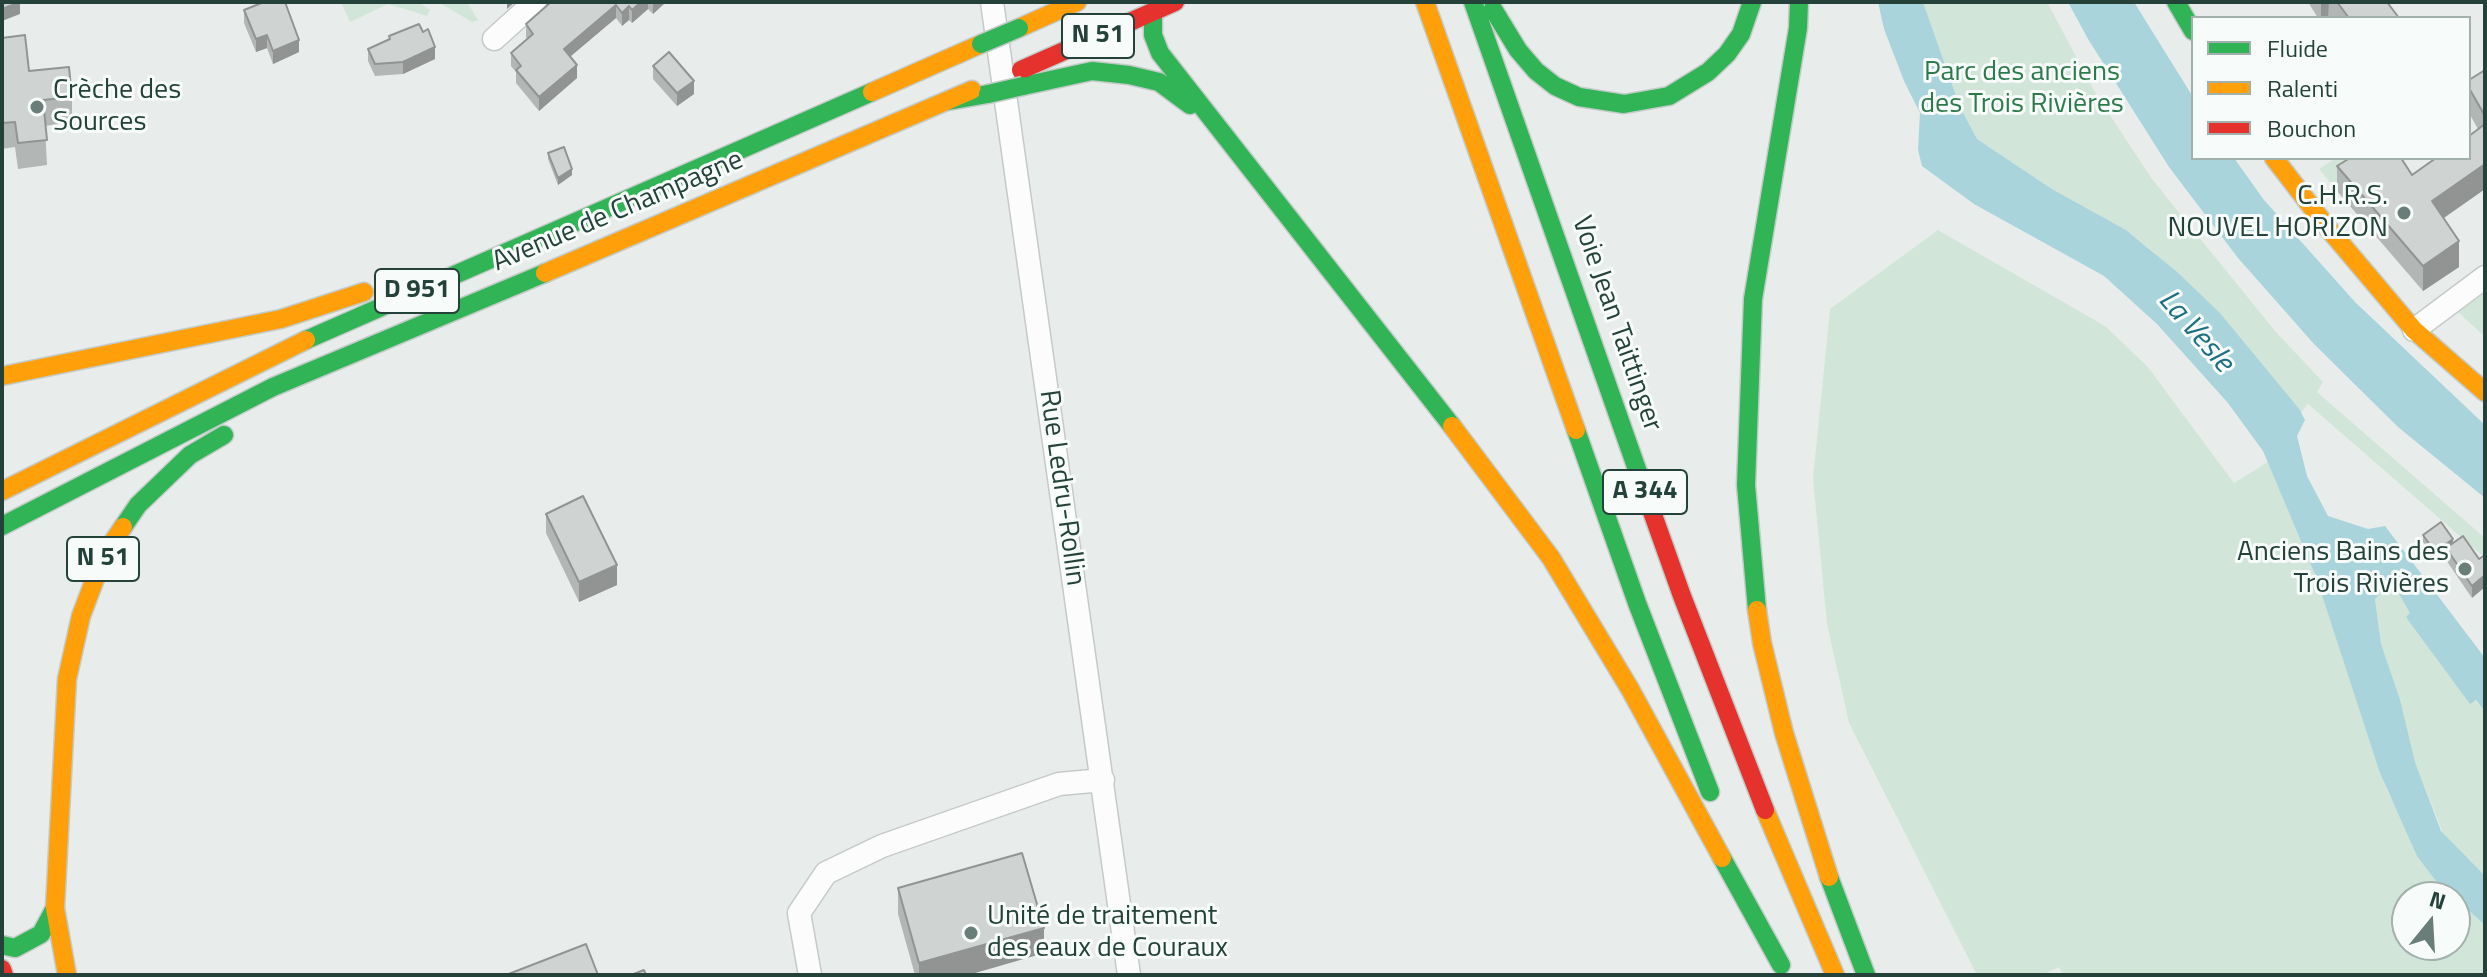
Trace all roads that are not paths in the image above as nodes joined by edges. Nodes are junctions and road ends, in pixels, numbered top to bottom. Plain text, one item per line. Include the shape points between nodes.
1 (535, 2) edge
2 (992, 2) edge
3 (1077, 2) edge
4 (1175, 2) edge
5 (1425, 2) edge
6 (1473, 2) edge
7 (1488, 2) edge
8 (1752, 2) edge
9 (1799, 2) edge
10 (2176, 2) edge
11 (1153, 7) edge
12 (2191, 28) edge
13 (494, 39) dead end
14 (981, 44) joint
15 (1022, 78) junction
16 (1215, 125) junction
17 (752, 144) junction
18 (2276, 160) edge
19 (2485, 277) edge
20 (441, 318) junction
21 (2414, 330) junction
22 (2, 363) edge
23 (63, 363) junction
24 (2, 376) edge
25 (2485, 392) edge
26 (2, 491) edge
27 (2, 526) edge
28 (1103, 780) junction
29 (55, 908) junction
30 (2, 945) edge
31 (2, 969) edge
32 (1784, 970) edge
33 (4, 975) edge
34 (67, 975) edge
35 (810, 975) edge
36 (1129, 975) edge
37 (1835, 975) edge
38 (1866, 975) edge

1 - 13 street
2 - 28 street, Rue Ledru-Rollin
3 - 14 main road, Avenue de Champagne / N 51, bridge
4 - 11 main road, N 51
5 - 32 main road, A 344 via 1637,603
6 - 37 main road, Voie Jean Taittinger / A 344 via 1682,596 1743,758
7 - 8 main road via 1518,50 1555,86 1579,97 1624,104 1669,96 1708,72 1741,34
9 - 38 main road via 1753,299 1746,485 1762,643 1784,733 1834,894
10 - 12 main road
11 - 15 main road, N 51
11 - 16 main road via 1153,35 1160,53
14 - 17 main road, Avenue de Champagne / D 951
15 - 16 main road via 1092,71 1159,82
15 - 20 main road, Avenue de Champagne / D 951, bridge via 948,101
16 - 32 main road via 1551,558 1630,689
17 - 23 main road via 691,159 385,285 281,319
17 - 26 main road, Avenue de Champagne / D 951 via 292,346
18 - 21 main road
19 - 21 street
20 - 27 main road, Avenue de Champagne / D 951 via 273,387
20 - 29 main road, N 51 via 190,455 138,505 104,555 81,616 67,679
21 - 25 main road
22 - 23 main road
23 - 24 main road
28 - 35 street via 1059,784 882,846 826,873 799,913
28 - 36 street, Rue Ledru-Rollin
29 - 30 main road via 41,934 15,948
29 - 34 main road, N 51
31 - 33 main road

